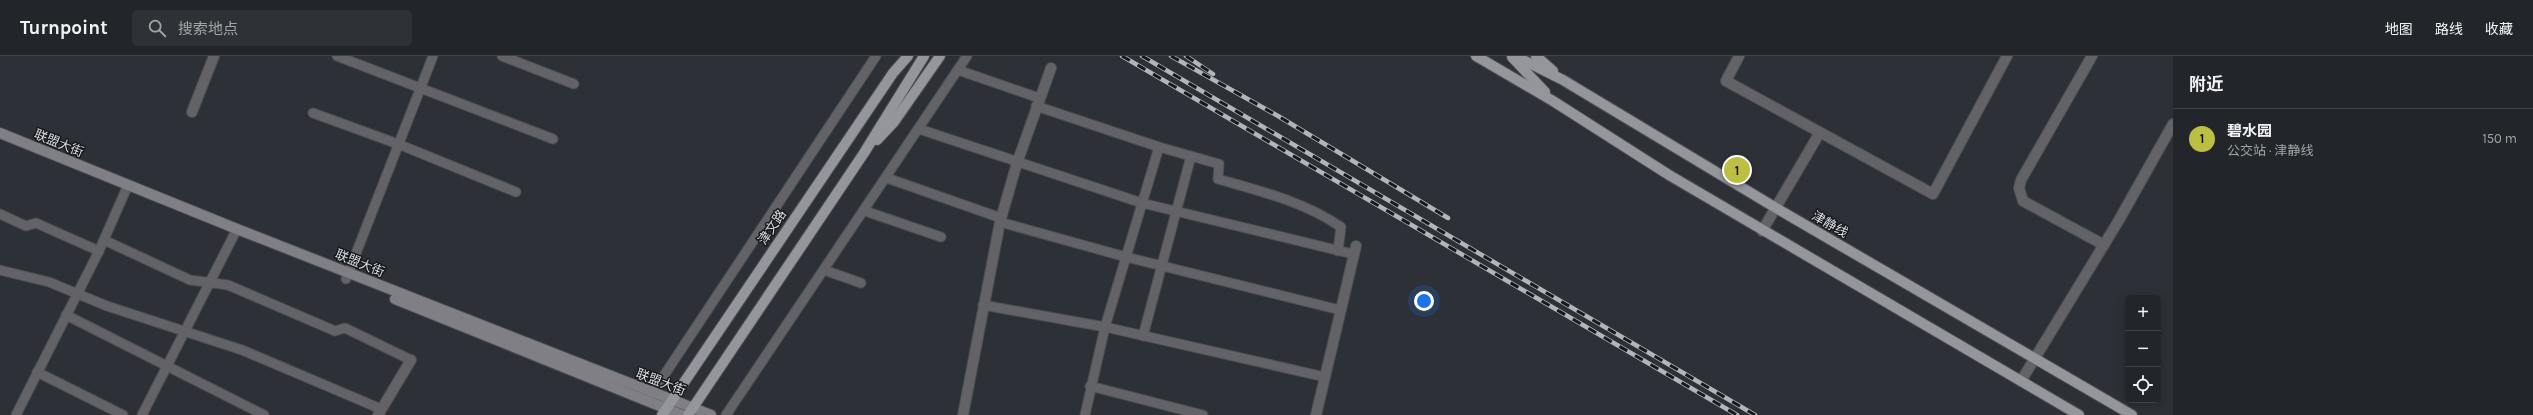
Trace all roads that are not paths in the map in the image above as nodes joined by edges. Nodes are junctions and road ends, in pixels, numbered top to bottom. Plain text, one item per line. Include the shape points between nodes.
1 (214, 56) edge
2 (337, 56) edge
3 (433, 56) edge
4 (502, 56) edge
5 (876, 56) edge
6 (902, 56) edge
7 (908, 56) edge
8 (924, 56) edge
9 (940, 56) edge
10 (967, 56) edge
11 (1476, 56) edge
12 (1511, 56) edge
13 (1515, 56) edge
14 (1536, 56) edge
15 (1739, 56) edge
16 (2007, 56) edge
17 (2092, 56) edge
18 (1051, 68) dead end
19 (958, 70) junction
20 (893, 73) junction
21 (1564, 80) junction
22 (574, 84) dead end
23 (420, 88) junction
24 (1553, 101) junction
25 (1038, 102) junction
26 (192, 112) dead end
27 (312, 113) dead end
28 (2173, 124) edge
29 (919, 129) junction
30 (0, 133) edge
31 (1819, 134) junction
32 (553, 139) dead end
33 (0, 140) edge
34 (398, 144) junction
35 (1159, 147) junction
36 (864, 153) junction
37 (1191, 156) junction
38 (1017, 163) junction
39 (886, 178) junction
40 (127, 188) junction
41 (516, 192) dead end
42 (1142, 203) junction
43 (1776, 208) junction
44 (865, 211) junction
45 (1176, 212) junction
46 (0, 214) edge
47 (1001, 220) junction
48 (1762, 231) junction
49 (236, 232) junction
50 (941, 237) dead end
51 (104, 240) junction
52 (2104, 245) junction
53 (1354, 250) joint
54 (99, 251) junction
55 (1338, 251) junction
56 (1126, 257) junction
57 (1162, 266) junction
58 (0, 270) edge
59 (824, 270) junction
60 (347, 276) junction
61 (210, 283) junction
62 (861, 283) dead end
63 (77, 293) junction
64 (983, 305) junction
65 (1340, 310) junction
66 (66, 315) junction
67 (1105, 327) junction
68 (186, 331) junction
69 (1143, 336) junction
70 (2035, 359) junction
71 (411, 360) joint
72 (167, 366) junction
73 (37, 372) junction
74 (1326, 377) junction
75 (2021, 381) junction
76 (1090, 386) junction
77 (650, 397) junction
78 (666, 408) edge
79 (380, 412) edge
80 (691, 412) edge
81 (16, 415) edge
82 (122, 415) edge
83 (142, 415) edge
84 (264, 415) edge
85 (682, 415) edge
86 (711, 415) edge
87 (726, 415) edge
88 (963, 415) edge
89 (1085, 415) edge
90 (1203, 415) edge
91 (1316, 415) edge
92 (2079, 415) edge
93 (2132, 415) edge

1 - 26 street
2 - 23 lane
3 - 23 lane
4 - 22 lane
5 - 77 lane
6 - 20 main road
7 - 20 main road, 津文路
8 - 36 main road
9 - 36 main road via 894,122
10 - 19 lane
11 - 24 main road
12 - 24 main road
13 - 21 main road, 津静线
14 - 21 main road
15 - 31 street via 1726,81
16 - 31 street via 1933,194
17 - 52 street via 2018,188 2023,201
18 - 25 street
19 - 25 lane
19 - 29 lane
20 - 78 main road, 津文路
21 - 43 main road, 津静线
23 - 32 lane
23 - 34 lane
24 - 48 main road
25 - 35 lane
25 - 38 street
27 - 34 lane
28 - 52 street
29 - 38 lane
29 - 39 lane
30 - 40 main road, 联盟大街
31 - 43 street
33 - 40 main road
34 - 41 lane
34 - 60 lane
35 - 37 lane
35 - 42 lane
36 - 80 main road
37 - 45 lane
37 - 55 lane via 1219,164 1218,179 1269,194 1326,217 1341,227
38 - 42 lane
38 - 47 street
39 - 44 lane
39 - 47 lane
40 - 49 main road, 联盟大街
40 - 51 lane
42 - 45 lane
42 - 56 lane
43 - 48 street
43 - 70 main road, 津静线
44 - 50 lane
44 - 59 lane
45 - 55 lane
45 - 57 lane
46 - 54 lane via 26,226 36,223
47 - 56 lane
47 - 64 street
48 - 75 main road
49 - 60 main road, 联盟大街
49 - 61 lane
51 - 54 lane
51 - 61 lane via 190,280
52 - 70 street
53 - 55 lane
53 - 65 street
54 - 63 lane
56 - 57 lane
56 - 67 lane
57 - 65 lane
57 - 69 lane
58 - 63 lane via 49,282
59 - 62 lane
59 - 87 lane
60 - 77 main road, 联盟大街
61 - 68 lane
61 - 71 lane via 228,285 335,331 345,328
63 - 66 lane
63 - 68 lane via 107,306
64 - 67 lane
64 - 88 street
65 - 74 street
66 - 72 lane
66 - 73 lane
67 - 69 lane
67 - 76 lane
68 - 72 lane
68 - 79 lane via 242,350
69 - 74 lane
70 - 75 street
70 - 93 main road, 津静线
71 - 79 street
72 - 83 lane
72 - 84 lane
73 - 81 lane
73 - 82 lane
74 - 91 street
75 - 92 main road
76 - 89 lane
76 - 90 lane
77 - 78 main road, 联盟大街
78 - 80 main road, 联盟大街
78 - 85 main road
80 - 86 main road, 联盟大街

